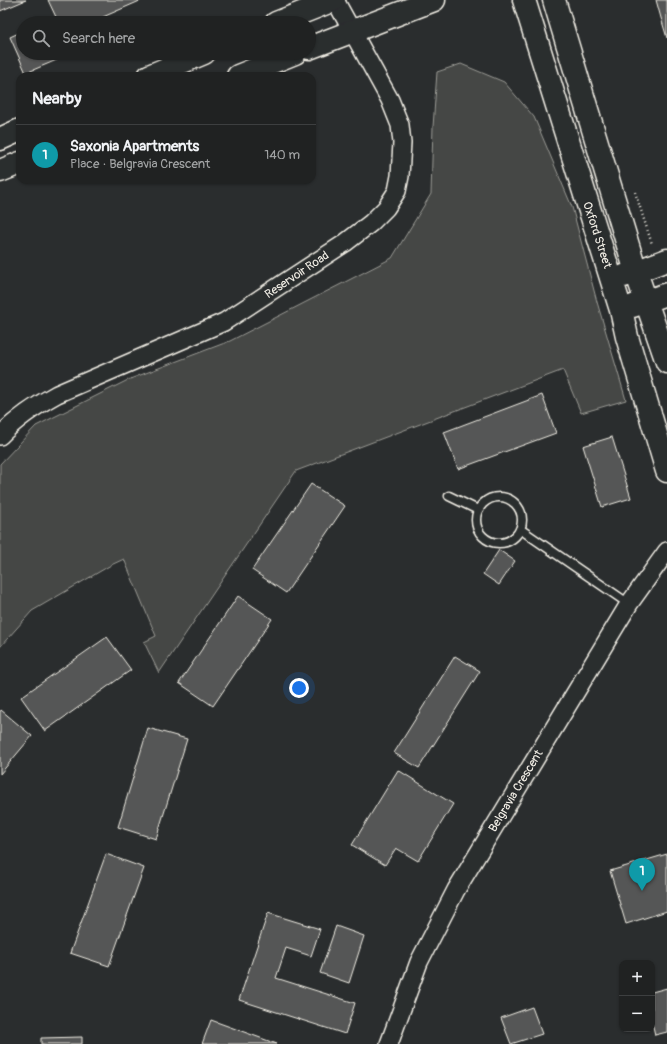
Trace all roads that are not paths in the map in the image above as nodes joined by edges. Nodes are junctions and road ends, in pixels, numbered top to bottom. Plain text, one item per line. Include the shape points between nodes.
1 (335, 0) edge
2 (434, 0) edge
3 (524, 0) edge
4 (554, 0) edge
5 (294, 16) edge
6 (351, 31) junction
7 (316, 45) edge
8 (188, 60) edge
9 (278, 60) edge
10 (159, 72) edge
11 (248, 72) edge
12 (16, 132) edge
13 (0, 139) edge
14 (16, 165) edge
15 (0, 171) edge
16 (667, 260) edge
17 (636, 272) junction
18 (612, 281) junction
19 (667, 294) edge
20 (646, 302) junction
21 (621, 310) junction
22 (667, 362) edge
23 (0, 436) edge
24 (667, 471) edge
25 (449, 496) dead end
26 (478, 510) junction
27 (520, 529) junction
28 (667, 551) edge
29 (629, 604) junction
30 (389, 1044) edge

1 - 5 main road
1 - 6 street, Reservoir Road
2 - 6 main road
3 - 18 main road, Oxford Street
4 - 17 main road
6 - 7 main road
6 - 23 street, Reservoir Road via 390,100 400,124 400,176 397,191 386,208 345,243 224,322 57,394 24,415
8 - 10 main road
9 - 11 main road
12 - 13 main road
14 - 15 main road
16 - 17 main road
17 - 18 main road
17 - 20 main road
18 - 21 main road, Oxford Street
19 - 20 main road
20 - 21 main road
20 - 22 main road
21 - 24 main road, Oxford Street
25 - 26 lane
26 - 27 lane via 482,504 494,498 508,499 519,508
26 - 27 lane via 476,524 482,538 489,542 504,543
27 - 29 lane
28 - 29 street, Belgravia Crescent
29 - 30 street, Belgravia Crescent via 437,925 419,962

